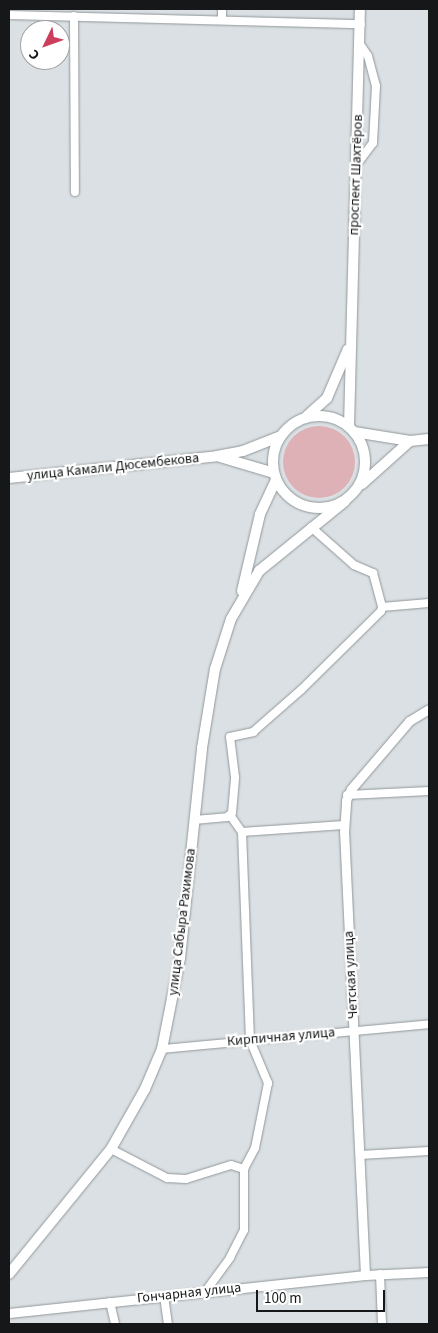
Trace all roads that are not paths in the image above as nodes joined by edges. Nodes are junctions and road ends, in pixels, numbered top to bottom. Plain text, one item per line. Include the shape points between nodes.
1 (222, 9) edge
2 (360, 9) edge
3 (9, 15) edge
4 (74, 16) junction
5 (222, 19) junction
6 (360, 24) junction
7 (360, 44) junction
8 (357, 164) junction
9 (75, 192) dead end
10 (352, 341) junction
11 (299, 421) junction
12 (351, 429) junction
13 (281, 436) junction
14 (429, 439) edge
15 (410, 441) junction
16 (217, 456) junction
17 (275, 476) junction
18 (9, 478) edge
19 (356, 490) junction
20 (345, 501) junction
21 (311, 527) junction
22 (241, 597) junction
23 (429, 603) edge
24 (382, 606) junction
25 (429, 709) edge
26 (429, 791) edge
27 (347, 795) junction
28 (230, 816) junction
29 (194, 820) junction
30 (344, 825) junction
31 (242, 832) junction
32 (429, 1024) edge
33 (353, 1031) junction
34 (250, 1040) junction
35 (162, 1049) junction
36 (111, 1149) junction
37 (429, 1151) edge
38 (360, 1155) junction
39 (244, 1169) junction
40 (429, 1272) edge
41 (9, 1274) edge
42 (380, 1274) junction
43 (365, 1275) junction
44 (205, 1292) junction
45 (164, 1296) junction
46 (110, 1302) junction
47 (9, 1313) edge
48 (115, 1324) edge
49 (168, 1324) edge
50 (382, 1324) edge

1 - 5 street
2 - 6 main road, проспект Шахтёров
3 - 4 street
4 - 5 street
4 - 9 street
5 - 6 street
6 - 7 main road, проспект Шахтёров
7 - 8 main road, проспект Шахтёров
7 - 8 street via 368,56 376,86 373,143
8 - 10 main road, проспект Шахтёров
10 - 11 main road via 327,398 319,409
10 - 12 main road, проспект Шахтёров
11 - 12 main road via 324,416
11 - 13 main road
12 - 15 main road
12 - 19 main road via 362,445 366,461
13 - 16 main road, улица Камали Дюсембекова via 243,451
13 - 17 main road via 276,448
14 - 15 main road
15 - 19 main road
16 - 17 main road
16 - 18 main road, улица Камали Дюсембекова
17 - 20 main road via 286,494 308,507 327,507
17 - 22 main road via 260,514
19 - 20 main road
20 - 21 main road
21 - 22 main road via 259,571
21 - 24 street via 354,565 373,573
22 - 29 main road, улица Сабыра Рахимова via 215,669
23 - 24 street
24 - 28 street via 381,611 301,690 253,732 230,737 235,777
25 - 27 street via 409,721
26 - 27 street
27 - 30 street, Четская улица
28 - 29 street
28 - 31 street
29 - 35 main road, улица Сабыра Рахимова via 180,958
30 - 31 street
30 - 33 street, Четская улица
31 - 34 street
32 - 33 street, Кирпичная улица
33 - 34 street, Кирпичная улица
33 - 38 street, Четская улица
34 - 35 street, Кирпичная улица
34 - 39 street via 268,1083 256,1148
35 - 36 main road, улица Сабыра Рахимова via 145,1089
36 - 39 street via 167,1178 186,1179 231,1165
36 - 41 main road, улица Сабыра Рахимова
37 - 38 street
38 - 43 street, Четская улица
39 - 44 street via 244,1230 230,1258
40 - 42 street, Гончарная улица
42 - 43 street, Гончарная улица
42 - 50 street
43 - 44 street, Гончарная улица
44 - 45 street, Гончарная улица
45 - 46 street, Гончарная улица
45 - 49 street
46 - 47 street, Гончарная улица
46 - 48 street

